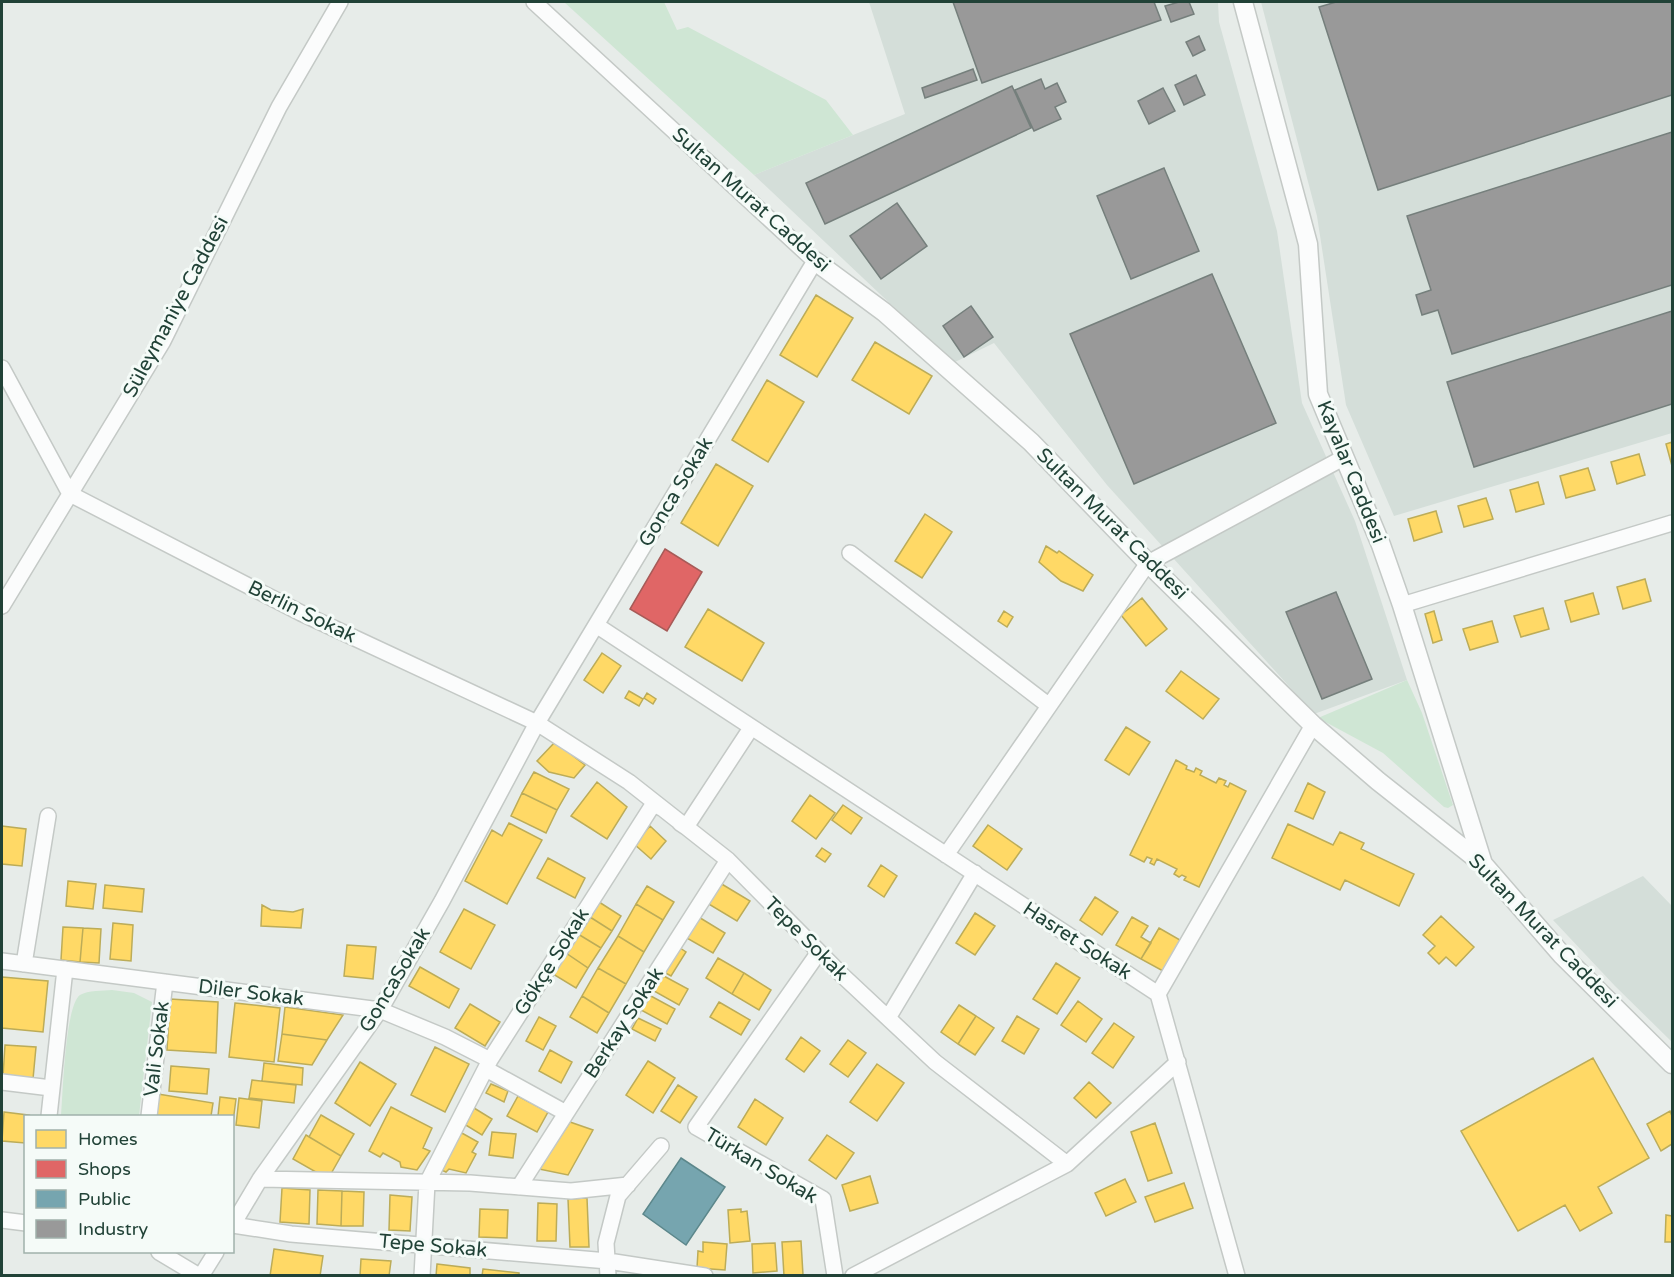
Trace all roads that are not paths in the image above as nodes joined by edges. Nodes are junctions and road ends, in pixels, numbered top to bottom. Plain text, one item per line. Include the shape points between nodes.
1 (340, 2) edge
2 (534, 2) edge
3 (1243, 2) edge
4 (815, 261) junction
5 (2, 368) edge
6 (1345, 457) junction
7 (70, 494) junction
8 (1672, 523) edge
9 (850, 554) dead end
10 (1148, 563) junction
11 (1402, 605) junction
12 (2, 606) edge
13 (596, 625) junction
14 (1048, 705) junction
15 (537, 723) junction
16 (1313, 725) junction
17 (751, 728) junction
18 (654, 803) junction
19 (48, 816) dead end
20 (946, 855) junction
21 (728, 860) junction
22 (1483, 864) junction
23 (975, 873) junction
24 (819, 952) junction
25 (2, 961) edge
26 (24, 964) junction
27 (65, 969) junction
28 (165, 982) junction
29 (1158, 994) junction
30 (380, 1010) junction
31 (888, 1018) junction
32 (1178, 1062) junction
33 (488, 1064) junction
34 (1672, 1064) edge
35 (2, 1082) edge
36 (51, 1088) junction
37 (566, 1113) junction
38 (49, 1115) edge
39 (149, 1115) edge
40 (661, 1146) dead end
41 (1067, 1164) junction
42 (260, 1179) junction
43 (427, 1183) junction
44 (628, 1185) junction
45 (519, 1187) junction
46 (2, 1221) edge
47 (24, 1223) edge
48 (234, 1223) edge
49 (234, 1225) edge
50 (424, 1245) junction
51 (162, 1253) edge
52 (215, 1253) edge
53 (608, 1268) edge
54 (200, 1275) edge
55 (422, 1275) edge
56 (705, 1275) edge
57 (835, 1275) edge
58 (853, 1275) edge
59 (1237, 1275) edge

1 - 7 street, Süleymaniye Caddesi via 279,107 163,341
2 - 4 street, Sultan Murat Caddesi
3 - 6 street, Kayalar Caddesi via 1308,244 1318,394
4 - 10 street, Sultan Murat Caddesi via 884,312 1031,442
4 - 13 street, Gonca Sokak
5 - 7 street
6 - 10 street
6 - 11 street, Kayalar Caddesi
7 - 12 street, Süleymaniye Caddesi
7 - 15 street, Berlin Sokak via 301,613
8 - 11 street
9 - 14 street
10 - 14 street
10 - 16 street, Sultan Murat Caddesi
11 - 22 street, Kayalar Caddesi
13 - 15 street, Gonca Sokak
13 - 17 street, Hasret Sokak
14 - 20 street
15 - 18 street, Tepe Sokak via 629,782
15 - 30 street, GoncaSokak
16 - 22 street, Sultan Murat Caddesi
16 - 29 street
17 - 18 street via 686,827
17 - 20 street, Hasret Sokak
18 - 21 street, Tepe Sokak
18 - 33 street, Gökçe Sokak
19 - 26 street
20 - 23 street, Hasret Sokak
21 - 24 street, Tepe Sokak
21 - 37 street, Berkay Sokak
22 - 34 street, Sultan Murat Caddesi via 1562,955
23 - 29 street, Hasret Sokak
23 - 31 street
24 - 31 street, Tepe Sokak
24 - 57 street, Türkan Sokak via 696,1127 823,1199
25 - 26 street, Diler Sokak
26 - 27 street, Diler Sokak
27 - 28 street, Diler Sokak
27 - 36 street
28 - 30 street, Diler Sokak
28 - 39 street, Vali Sokak
29 - 32 street
30 - 33 street, Diler Sokak via 445,1037
30 - 42 street, GoncaSokak
31 - 41 street, Tepe Sokak via 935,1062
32 - 41 street
32 - 59 street
33 - 37 street, Diler Sokak
33 - 43 street, Gökçe Sokak
35 - 36 street
36 - 38 street
37 - 45 street, Berkay Sokak
40 - 44 street
41 - 58 street
42 - 43 street
42 - 48 street, GoncaSokak
43 - 45 street
43 - 50 street, Gökçe Sokak
44 - 45 street via 571,1191
44 - 53 street via 618,1196 606,1243
46 - 47 street
49 - 50 street, Tepe Sokak
50 - 53 street, Tepe Sokak
50 - 55 street, Gökçe Sokak
51 - 54 street
52 - 54 street
53 - 56 street, Tepe Sokak

